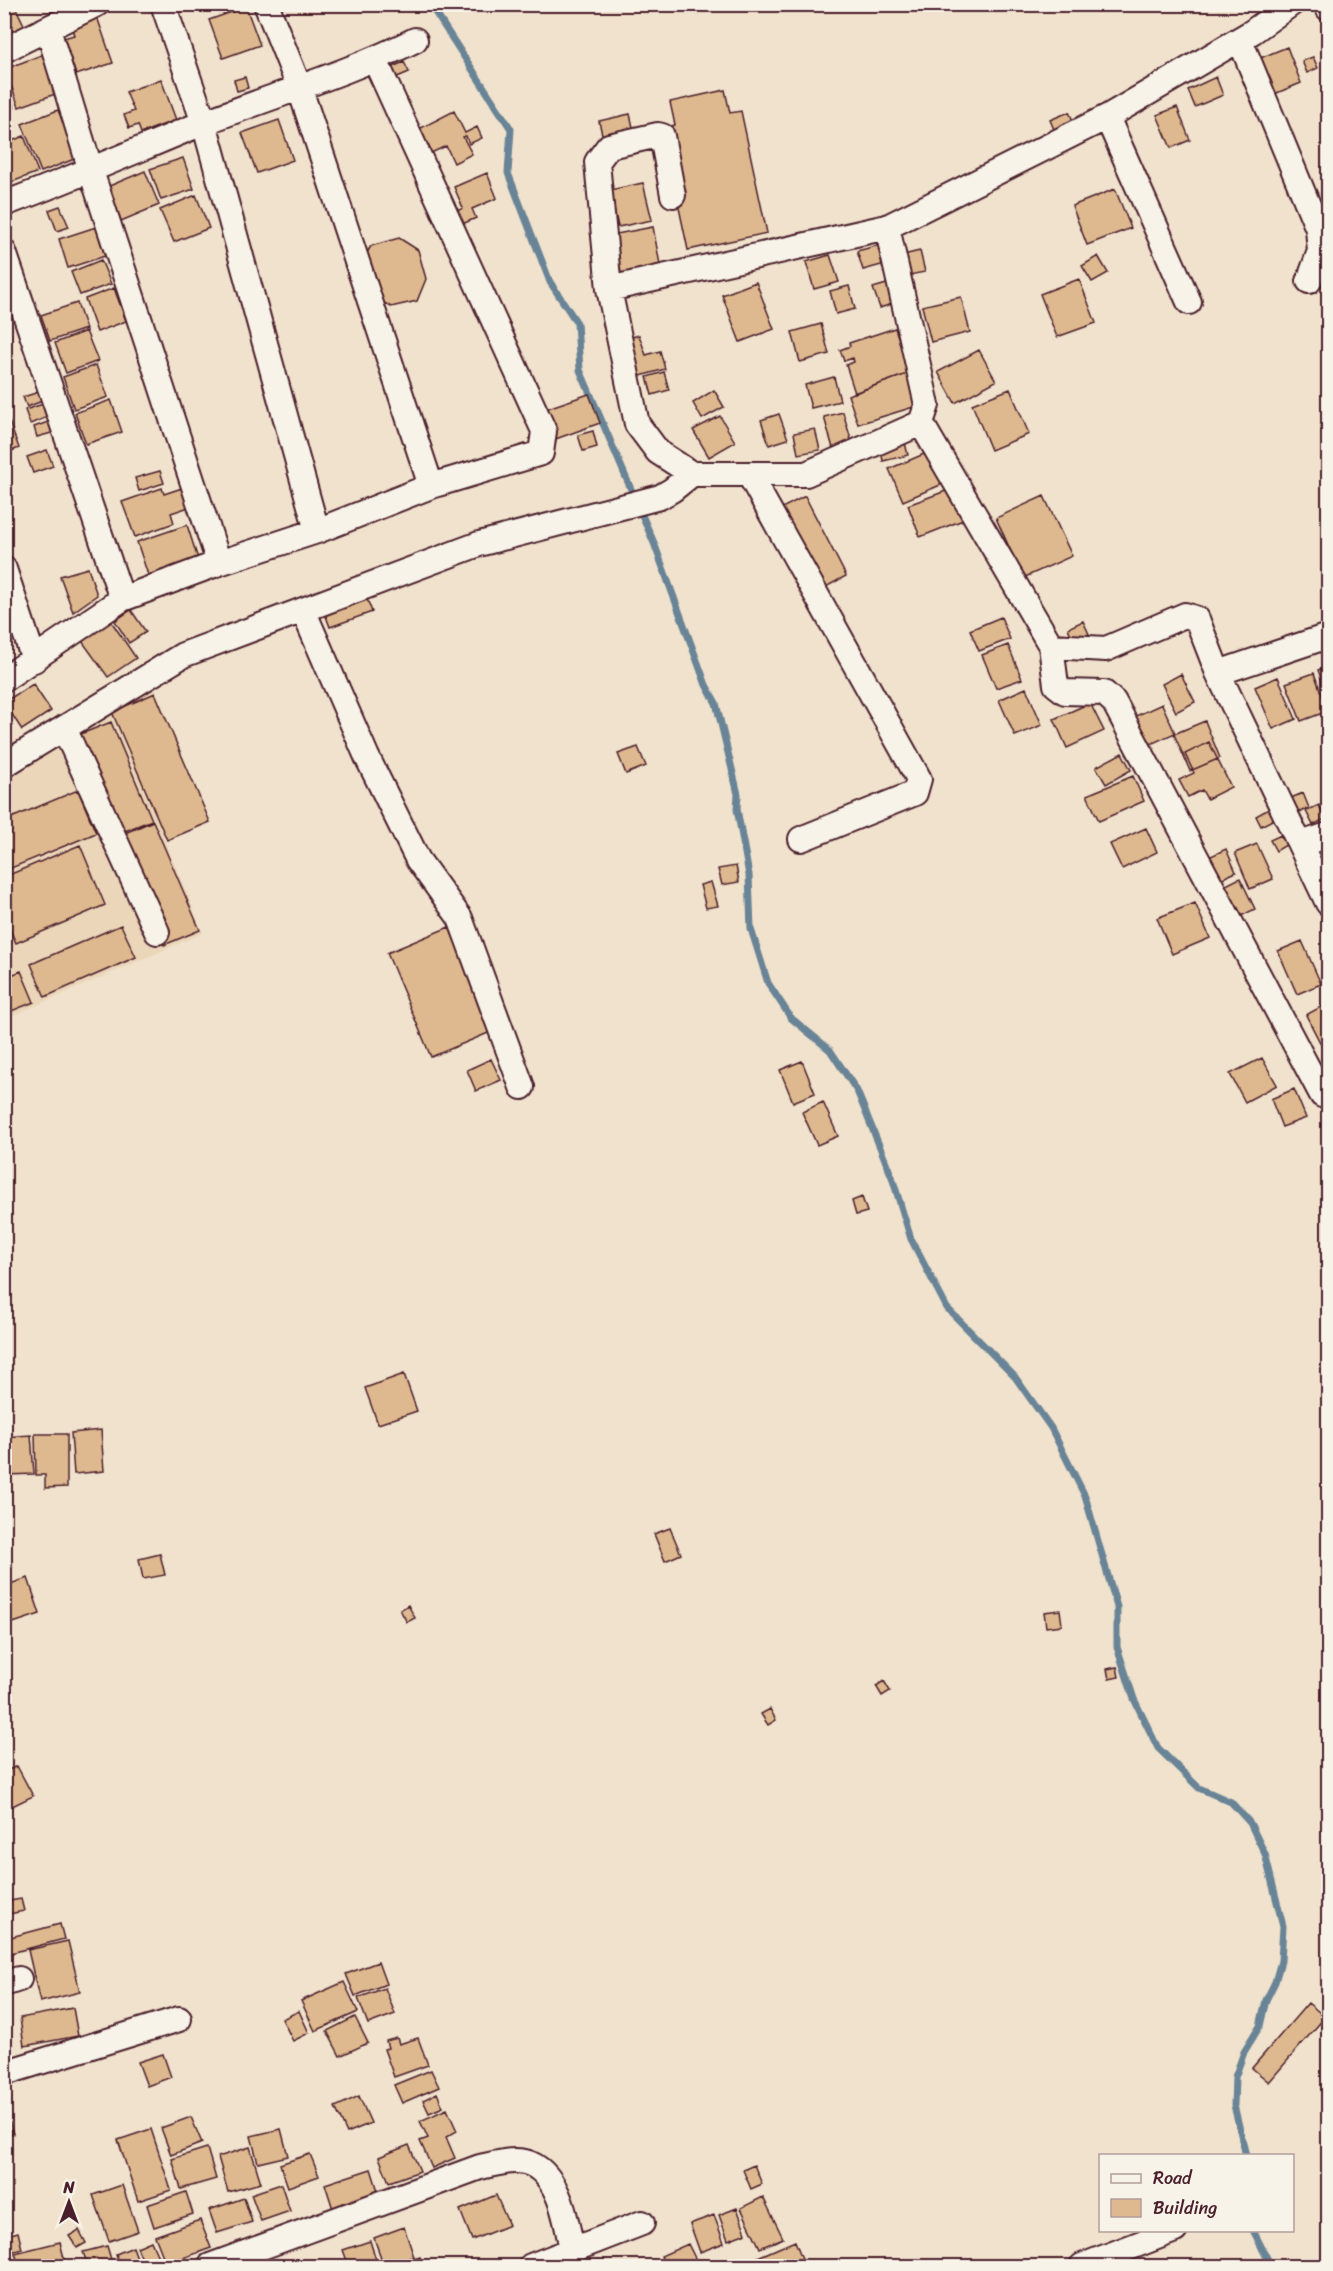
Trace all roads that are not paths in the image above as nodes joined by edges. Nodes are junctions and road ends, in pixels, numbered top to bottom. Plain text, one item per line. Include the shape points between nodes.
1 (97, 4) edge
2 (163, 4) edge
3 (266, 4) edge
4 (1291, 4) edge
5 (48, 29) junction
6 (416, 40) dead end
7 (1240, 40) junction
8 (4, 50) edge
9 (375, 60) junction
10 (300, 89) junction
11 (1107, 117) junction
12 (204, 123) junction
13 (91, 171) junction
14 (673, 195) dead end
15 (4, 204) edge
16 (887, 227) junction
17 (4, 252) edge
18 (1309, 281) dead end
19 (609, 289) junction
20 (1189, 302) dead end
21 (921, 423) junction
22 (692, 474) junction
23 (749, 474) junction
24 (431, 486) junction
25 (317, 531) junction
26 (219, 562) junction
27 (4, 569) edge
28 (122, 599) junction
29 (303, 610) junction
30 (1329, 636) edge
31 (1051, 646) junction
32 (34, 660) junction
33 (1218, 672) junction
34 (4, 680) edge
35 (64, 728) junction
36 (4, 765) edge
37 (1329, 835) edge
38 (801, 839) dead end
39 (1300, 844) junction
40 (1329, 903) edge
41 (157, 932) dead end
42 (522, 1087) dead end
43 (1329, 1093) edge
44 (179, 2019) dead end
45 (4, 2073) edge
46 (642, 2223) dead end
47 (1171, 2232) edge
48 (572, 2251) junction
49 (210, 2266) edge
50 (531, 2266) edge
51 (1082, 2266) edge

1 - 5 street
2 - 12 street
3 - 10 street
4 - 7 street
5 - 8 street
5 - 13 street
6 - 9 street
7 - 11 street
7 - 18 street via 1318,229 1320,251
9 - 10 street
9 - 24 street via 544,431 541,453
10 - 12 street
10 - 24 street
11 - 16 street
11 - 20 street
12 - 13 street
12 - 25 street
13 - 15 street
13 - 26 street
14 - 19 street via 662,136 609,146 602,154 597,162 598,184
16 - 19 street
16 - 21 street via 927,405
17 - 28 street
19 - 22 street via 637,424 658,452
21 - 23 street via 806,474
21 - 31 street
22 - 23 street
22 - 29 street via 660,497 479,544
23 - 38 street via 919,779 915,794
24 - 25 street
25 - 26 street
26 - 28 street
27 - 32 street
28 - 32 street
29 - 35 street via 183,655
29 - 42 street via 367,757 418,860 460,918
30 - 33 street
31 - 33 street via 1106,649 1185,615 1197,619
31 - 43 street via 1056,686 1065,692 1104,693 1114,702 1322,1095
32 - 34 street
33 - 39 street
35 - 36 street
35 - 41 street
37 - 39 street
39 - 40 street
44 - 45 street
46 - 48 street
47 - 51 street
48 - 49 street via 560,2198 531,2164 509,2161 480,2167
48 - 50 street

